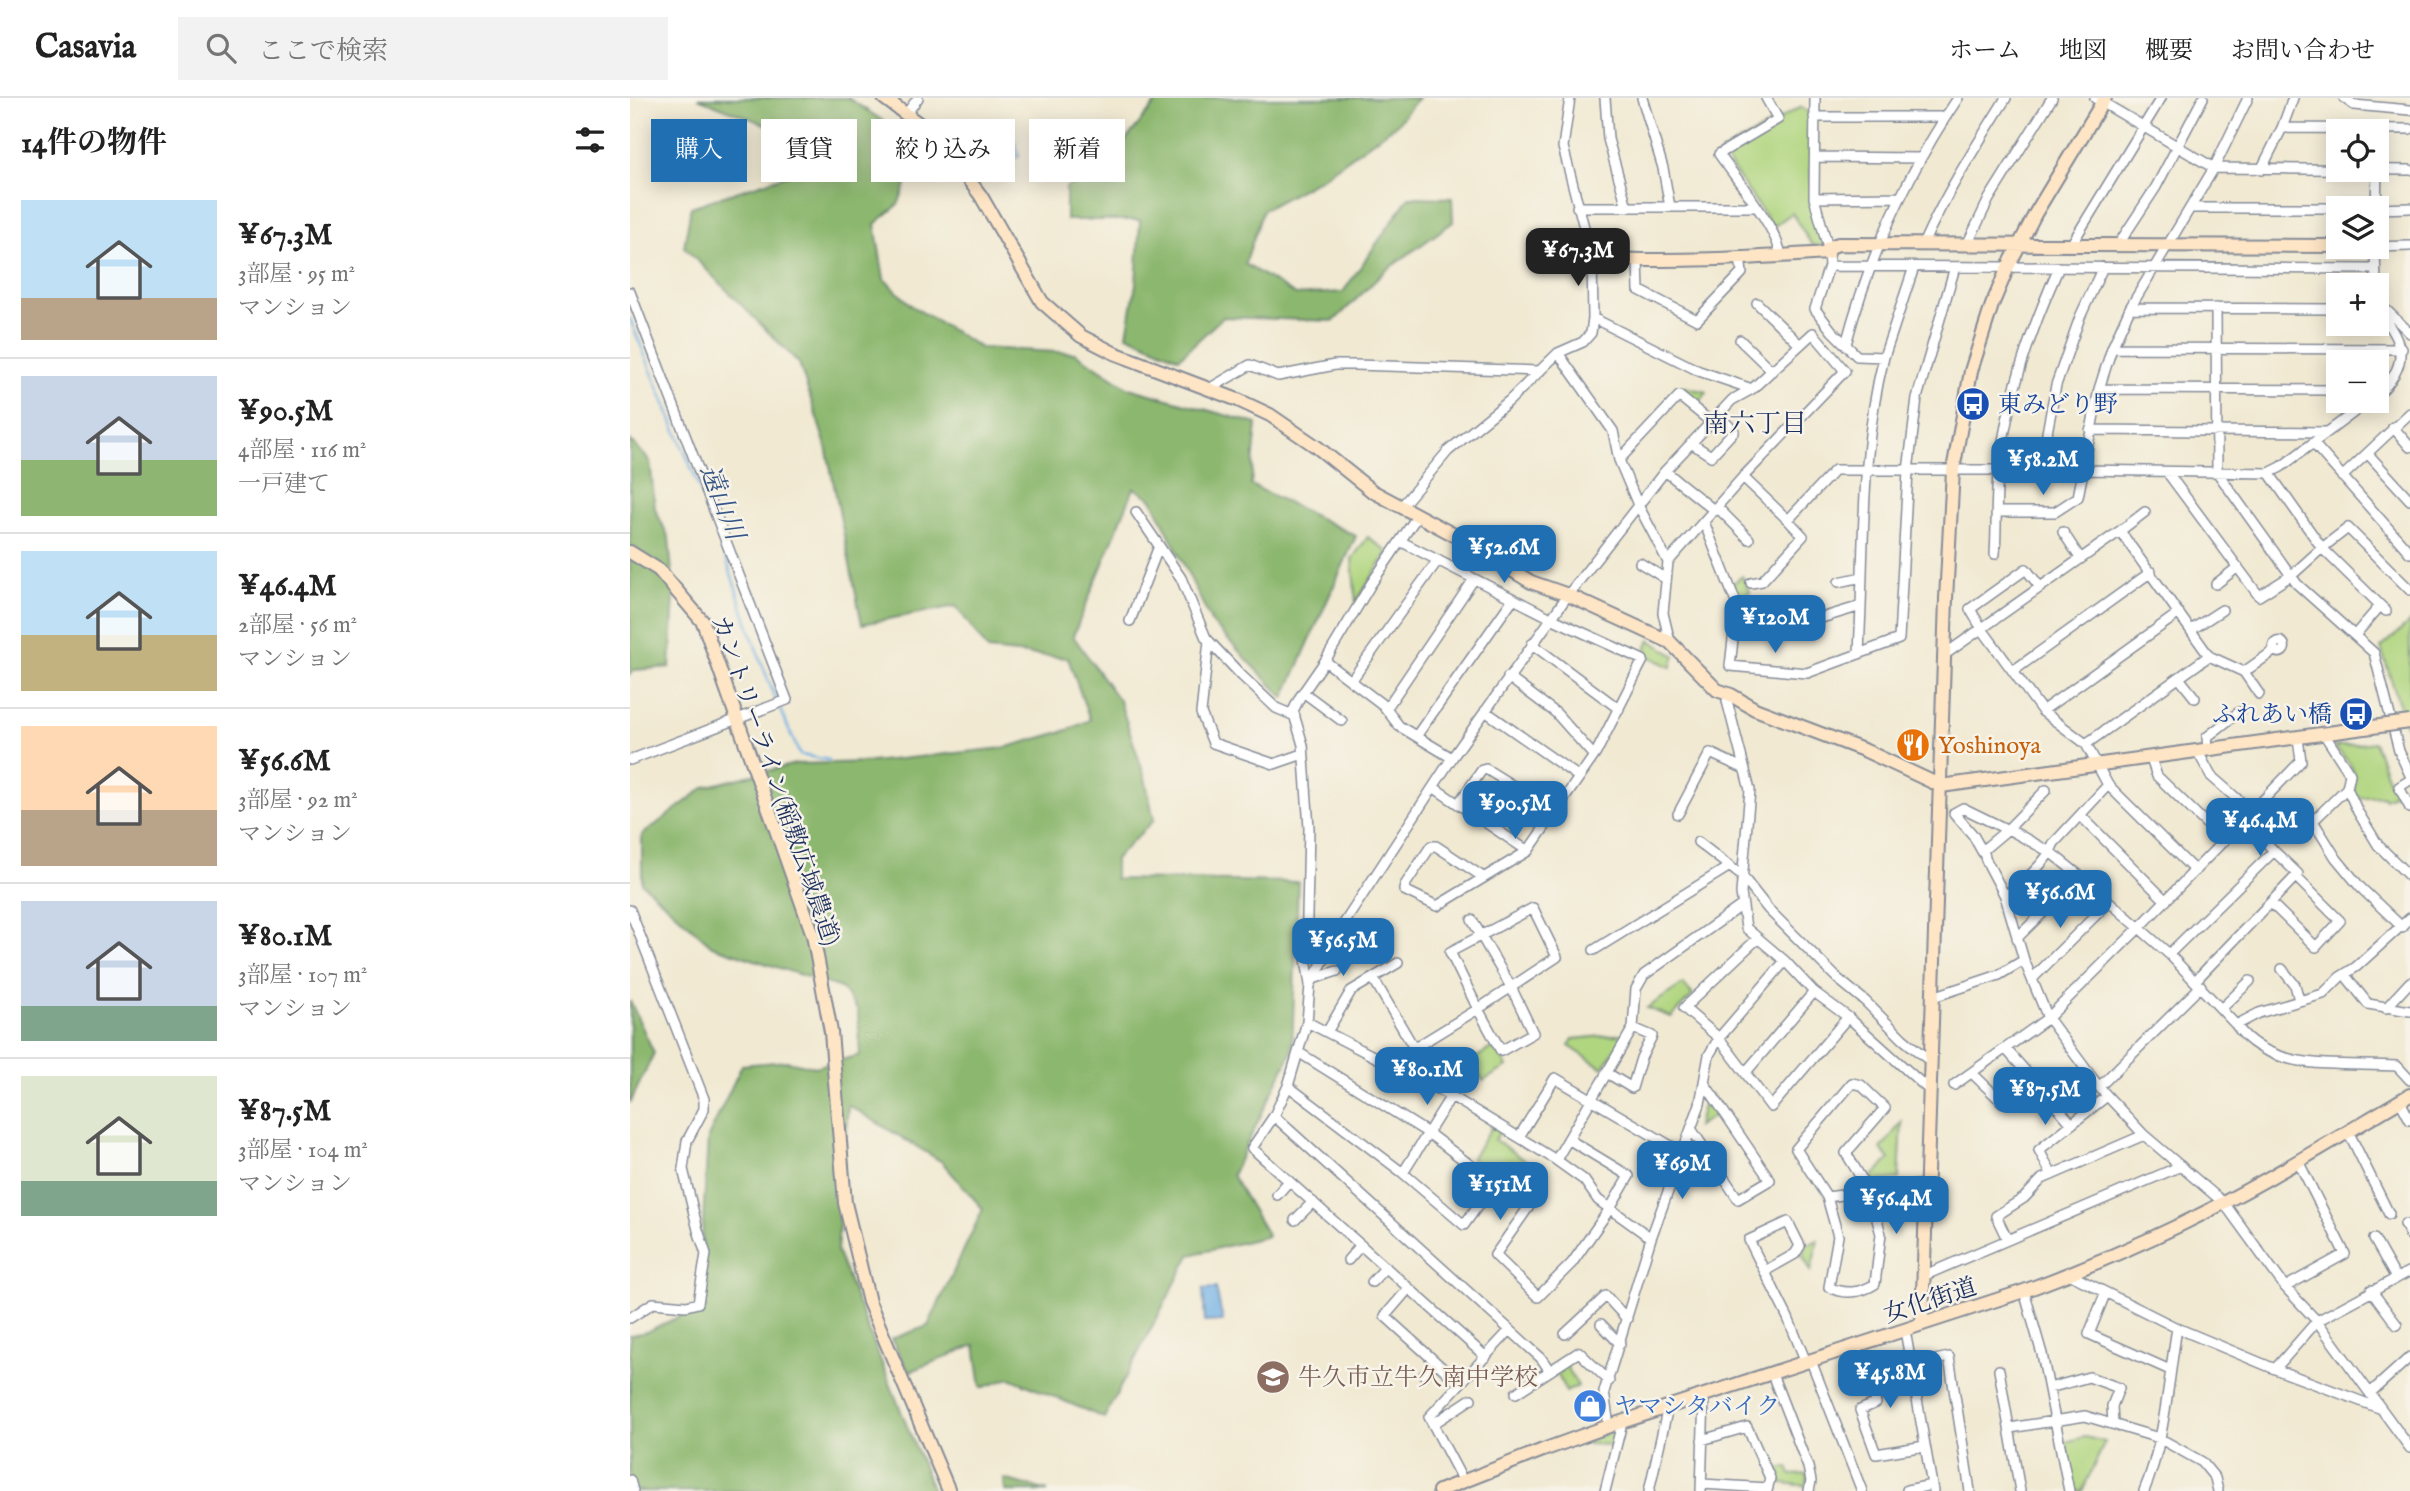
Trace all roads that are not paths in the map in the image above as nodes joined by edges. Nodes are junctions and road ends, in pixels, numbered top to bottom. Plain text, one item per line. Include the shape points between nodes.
1 (884, 98) edge
2 (918, 98) edge
3 (1570, 98) edge
4 (1605, 98) edge
5 (1642, 98) edge
6 (1766, 98) edge
7 (1815, 98) edge
8 (1958, 98) edge
9 (2006, 98) edge
10 (2052, 98) edge
11 (2161, 98) edge
12 (2203, 98) edge
13 (2248, 98) edge
14 (2293, 98) edge
15 (2344, 98) edge
16 (2101, 99) edge
17 (2410, 110) edge
18 (907, 113) junction
19 (1814, 117) junction
20 (1945, 117) junction
21 (2144, 127) junction
22 (2282, 128) junction
23 (2410, 129) edge
24 (2178, 148) junction
25 (1815, 157) junction
26 (1921, 158) junction
27 (2214, 168) junction
28 (2261, 170) junction
29 (2410, 170) edge
30 (2326, 171) edge
31 (2389, 171) edge
32 (1899, 197) junction
33 (1814, 198) junction
34 (1577, 207) junction
35 (1627, 207) junction
36 (1670, 207) junction
37 (1756, 207) junction
38 (2191, 208) junction
39 (2326, 208) edge
40 (2389, 208) edge
41 (2410, 208) edge
42 (1879, 244) junction
43 (1923, 244) junction
44 (1967, 245) junction
45 (2019, 245) junction
46 (2071, 245) junction
47 (2118, 245) junction
48 (2165, 245) junction
49 (2410, 246) edge
50 (2326, 247) edge
51 (2389, 247) edge
52 (1828, 255) junction
53 (1781, 256) junction
54 (1740, 257) junction
55 (1592, 258) junction
56 (2374, 259) edge
57 (1638, 261) junction
58 (1870, 266) junction
59 (1914, 267) junction
60 (1955, 267) junction
61 (2008, 267) junction
62 (2059, 267) junction
63 (2103, 267) junction
64 (2152, 268) junction
65 (2375, 269) junction
66 (2375, 273) edge
67 (630, 292) edge
68 (1757, 303) dead end
69 (2130, 308) junction
70 (2216, 308) junction
71 (2326, 309) edge
72 (2389, 312) edge
73 (1593, 318) junction
74 (2389, 326) edge
75 (2410, 332) edge
76 (1740, 341) dead end
77 (1846, 344) junction
78 (1800, 345) junction
79 (2112, 348) junction
80 (2216, 348) junction
81 (2402, 349) junction
82 (1558, 353) junction
83 (1884, 357) junction
84 (1540, 370) junction
85 (1772, 371) junction
86 (2389, 383) edge
87 (1209, 388) junction
88 (1752, 389) junction
89 (2099, 389) junction
90 (2217, 389) junction
91 (2326, 390) edge
92 (2352, 413) edge
93 (2410, 413) edge
94 (1714, 418) junction
95 (2393, 427) junction
96 (2090, 430) junction
97 (2216, 431) junction
98 (2326, 432) junction
99 (1691, 443) junction
100 (2313, 443) junction
101 (2410, 447) edge
102 (2368, 454) junction
103 (1619, 460) junction
104 (1866, 469) junction
105 (1953, 470) junction
106 (1999, 470) junction
107 (2040, 470) junction
108 (2083, 470) junction
109 (1665, 471) junction
110 (1908, 471) junction
111 (2167, 472) junction
112 (2217, 472) junction
113 (2269, 473) junction
114 (1743, 477) junction
115 (2342, 477) junction
116 (2410, 500) edge
117 (1638, 505) junction
118 (1402, 506) junction
119 (1716, 509) junction
120 (1136, 512) dead end
121 (1997, 512) junction
122 (2145, 512) dead end
123 (1418, 515) junction
124 (1788, 520) junction
125 (1704, 522) junction
126 (2120, 531) junction
127 (2063, 532) dead end
128 (1749, 539) dead end
129 (1401, 541) junction
130 (1158, 546) junction
131 (2322, 548) junction
132 (630, 552) edge
133 (2410, 553) edge
134 (1995, 554) dead end
135 (2080, 558) junction
136 (1438, 560) junction
137 (1668, 562) junction
138 (1640, 563) dead end
139 (2238, 567) junction
140 (2151, 572) junction
141 (2292, 575) junction
142 (1862, 577) junction
143 (1474, 579) junction
144 (1666, 579) junction
145 (1839, 582) dead end
146 (1751, 583) dead end
147 (2216, 584) dead end
148 (2040, 587) junction
149 (2410, 590) edge
150 (1568, 595) junction
151 (1513, 599) junction
152 (1735, 600) dead end
153 (1861, 606) junction
154 (2222, 610) dead end
155 (2179, 613) junction
156 (1551, 618) junction
157 (1130, 621) dead end
158 (1982, 629) junction
159 (2191, 630) junction
160 (2355, 635) junction
161 (1209, 641) junction
162 (1670, 642) junction
163 (1532, 645) junction
164 (2275, 650) dead end
165 (1859, 654) junction
166 (1944, 655) junction
167 (2209, 656) junction
168 (1325, 661) junction
169 (2012, 671) junction
170 (2244, 672) junction
171 (1508, 677) junction
172 (2179, 678) junction
173 (1351, 681) junction
174 (1303, 692) junction
175 (2259, 694) dead end
176 (1731, 695) junction
177 (2195, 698) dead end
178 (1386, 709) junction
179 (1619, 709) junction
180 (1485, 711) junction
181 (2042, 711) junction
182 (2239, 712) dead end
183 (1295, 716) junction
184 (736, 720) junction
185 (1342, 721) dead end
186 (2410, 722) edge
187 (2324, 734) junction
188 (1417, 735) junction
189 (2298, 737) junction
190 (2087, 744) junction
191 (2203, 751) junction
192 (1303, 754) junction
193 (1594, 756) junction
194 (1452, 758) junction
195 (2151, 759) junction
196 (630, 760) edge
197 (2098, 766) junction
198 (1745, 769) junction
199 (1579, 777) junction
200 (2410, 778) edge
201 (2108, 785) junction
202 (1941, 786) junction
203 (1433, 787) junction
204 (2347, 788) junction
205 (2046, 790) dead end
206 (1458, 804) junction
207 (2410, 808) edge
208 (1555, 812) junction
209 (1678, 814) dead end
210 (2081, 816) junction
211 (2249, 816) junction
212 (2007, 829) junction
213 (2224, 841) junction
214 (1699, 842) dead end
215 (1528, 850) junction
216 (2274, 851) junction
217 (2050, 852) junction
218 (1983, 853) junction
219 (1730, 866) junction
220 (2195, 871) junction
221 (1742, 876) junction
222 (2080, 876) junction
223 (1483, 877) junction
224 (2296, 877) junction
225 (2410, 877) edge
226 (2006, 896) junction
227 (2166, 901) junction
228 (2109, 902) junction
229 (2271, 903) junction
230 (1741, 906) junction
231 (630, 910) edge
232 (2410, 918) edge
233 (1472, 919) dead end
234 (2402, 927) junction
235 (2139, 928) junction
236 (1482, 935) junction
237 (2017, 938) junction
238 (1757, 939) junction
239 (1594, 950) dead end
240 (2169, 954) junction
241 (2024, 960) junction
242 (1784, 961) junction
243 (1398, 963) dead end
244 (2283, 969) dead end
245 (1337, 971) dead end
246 (2345, 975) junction
247 (1373, 978) junction
248 (2032, 979) junction
249 (2250, 981) dead end
250 (1311, 982) junction
251 (2410, 982) edge
252 (2198, 983) junction
253 (1511, 987) junction
254 (1814, 992) junction
255 (1933, 998) junction
256 (2299, 1000) junction
257 (2222, 1008) junction
258 (2386, 1008) junction
259 (1478, 1009) junction
260 (2410, 1012) edge
261 (1849, 1017) junction
262 (2048, 1018) junction
263 (1307, 1022) junction
264 (2236, 1025) junction
265 (1633, 1028) junction
266 (1327, 1032) junction
267 (1719, 1038) junction
268 (1414, 1048) junction
269 (2006, 1049) junction
270 (1298, 1052) junction
271 (1930, 1061) junction
272 (1390, 1063) junction
273 (1746, 1072) junction
274 (1607, 1073) junction
275 (1972, 1073) junction
276 (2032, 1078) junction
277 (2410, 1080) edge
278 (1705, 1084) junction
279 (1954, 1085) dead end
280 (1288, 1086) junction
281 (2099, 1087) junction
282 (1929, 1090) junction
283 (1451, 1096) junction
284 (2107, 1096) junction
285 (2405, 1098) edge
286 (1591, 1100) junction
287 (1274, 1116) junction
288 (2410, 1120) edge
289 (2072, 1124) junction
290 (1692, 1130) junction
291 (2348, 1131) junction
292 (1428, 1133) junction
293 (2144, 1135) junction
294 (1519, 1137) junction
295 (1568, 1139) junction
296 (1681, 1152) junction
297 (1556, 1160) junction
298 (2298, 1161) junction
299 (2181, 1166) junction
300 (1403, 1173) junction
301 (2052, 1175) junction
302 (1289, 1181) junction
303 (1494, 1183) junction
304 (1926, 1184) junction
305 (1869, 1191) junction
306 (1278, 1195) dead end
307 (1828, 1197) junction
308 (1313, 1202) junction
309 (2224, 1203) junction
310 (1611, 1207) junction
311 (2389, 1214) dead end
312 (1295, 1220) dead end
313 (2404, 1224) dead end
314 (2410, 1235) edge
315 (1651, 1238) junction
316 (2007, 1239) junction
317 (2374, 1239) dead end
318 (1361, 1245) junction
319 (1348, 1260) dead end
320 (1386, 1267) junction
321 (1765, 1271) junction
322 (2409, 1272) edge
323 (2069, 1274) junction
324 (1923, 1276) junction
325 (2396, 1278) junction
326 (1372, 1282) dead end
327 (2285, 1287) junction
328 (1409, 1288) junction
329 (2371, 1290) junction
330 (2024, 1291) junction
331 (2105, 1294) junction
332 (630, 1318) edge
333 (1627, 1319) junction
334 (2317, 1321) junction
335 (1601, 1324) dead end
336 (1922, 1324) junction
337 (2397, 1325) dead end
338 (2177, 1328) junction
339 (1510, 1330) junction
340 (1905, 1330) junction
341 (1565, 1334) dead end
342 (1619, 1344) junction
343 (1856, 1346) junction
344 (1486, 1357) junction
345 (2410, 1357) edge
346 (1808, 1362) junction
347 (1436, 1363) junction
348 (1911, 1365) junction
349 (2275, 1369) junction
350 (1999, 1370) dead end
351 (2170, 1370) junction
352 (1550, 1371) junction
353 (1772, 1374) junction
354 (1424, 1375) dead end
355 (1608, 1381) junction
356 (1460, 1384) junction
357 (2049, 1388) junction
358 (1516, 1393) dead end
359 (2370, 1393) junction
360 (1704, 1395) junction
361 (1471, 1399) dead end
362 (1668, 1407) junction
363 (2381, 1409) junction
364 (2055, 1420) junction
365 (1433, 1424) junction
366 (1616, 1424) junction
367 (2113, 1424) junction
368 (2010, 1428) junction
369 (2159, 1438) junction
370 (1702, 1440) junction
371 (1925, 1446) junction
372 (2410, 1448) edge
373 (630, 1480) edge
374 (1462, 1481) junction
375 (1701, 1487) edge
376 (1933, 1488) edge
377 (1767, 1490) edge
378 (1907, 1490) edge
379 (633, 1491) edge
380 (949, 1491) edge
381 (1439, 1491) edge
382 (1605, 1491) edge
383 (1649, 1491) edge
384 (1809, 1491) edge
385 (1862, 1491) edge
386 (1970, 1491) edge
387 (2020, 1491) edge
388 (2069, 1491) edge
389 (2144, 1491) edge
390 (2218, 1491) edge

1 - 18 street
2 - 18 street
3 - 34 street via 1563,147
4 - 35 street via 1608,139
5 - 36 street
6 - 37 street via 1777,119 1718,154
7 - 19 street
8 - 20 street
9 - 43 street
10 - 44 street via 1989,199
11 - 21 street
12 - 24 street
13 - 27 street
14 - 22 street
15 - 17 street via 2354,105
16 - 21 street
16 - 45 street
18 - 87 street via 930,132 981,197 1042,302 1057,317 1114,353
19 - 20 street
19 - 25 street
20 - 26 street
21 - 24 street
21 - 46 street
22 - 23 street
22 - 28 street
24 - 27 street
24 - 47 street
25 - 26 street
25 - 33 street
26 - 32 street
27 - 28 street
27 - 38 street
28 - 30 street
29 - 31 street
32 - 33 street
32 - 42 street
33 - 52 street
34 - 35 street
34 - 55 street
35 - 36 street
36 - 37 street
37 - 53 street
38 - 39 street
38 - 48 street
40 - 41 street
42 - 43 street
42 - 52 street via 1838,244
42 - 58 street
43 - 44 street
44 - 45 street
45 - 46 street
45 - 61 street
46 - 47 street
47 - 48 street
48 - 50 street
48 - 64 street
49 - 51 street
52 - 53 street
52 - 58 street
52 - 77 street via 1815,309
53 - 54 street
54 - 57 street
54 - 57 street via 1742,273 1697,320 1639,290
55 - 57 street
55 - 73 street
56 - 65 street
58 - 59 street
58 - 77 street
59 - 60 street
59 - 83 street
60 - 61 street
60 - 110 street via 1917,398
61 - 62 street
61 - 105 street via 1971,371
62 - 63 street
62 - 106 street via 2019,368
63 - 64 street
63 - 107 street via 2056,385
64 - 65 street
64 - 69 street
65 - 66 street
67 - 184 street via 787,700
68 - 78 street
69 - 70 street
69 - 79 street
70 - 71 street
70 - 80 street
72 - 75 street
73 - 82 street via 1591,333 1583,342
73 - 88 street via 1699,371
74 - 81 street
76 - 85 street
77 - 83 street via 1857,356
78 - 85 street
78 - 114 street via 1813,333 1845,371
79 - 80 street
79 - 89 street
80 - 81 street
80 - 90 street
81 - 86 street via 2401,372
82 - 84 street
82 - 103 street via 1613,431
83 - 104 street via 1873,399
84 - 87 street via 1335,365 1278,376 1250,365
84 - 118 street via 1448,451
85 - 88 street
87 - 118 street via 1270,415 1372,491
88 - 94 street
89 - 90 street
89 - 96 street
90 - 91 street
90 - 97 street
92 - 98 street
93 - 95 street
94 - 99 street
94 - 99 street via 1734,431 1711,456
94 - 103 street via 1679,396
95 - 101 street
95 - 102 street
96 - 97 street
96 - 108 street
97 - 98 street
97 - 112 street
98 - 100 street
99 - 109 street
100 - 113 street
100 - 115 street
102 - 115 street
102 - 116 street
103 - 117 street
104 - 110 street
104 - 124 street via 1835,470
104 - 142 street
105 - 106 street
105 - 110 street
105 - 166 street
106 - 107 street
106 - 121 street
107 - 108 street
108 - 111 street
108 - 121 street via 2078,497 2055,512
109 - 117 street
109 - 119 street
110 - 165 street via 1899,639
111 - 112 street
111 - 139 street
112 - 113 street
112 - 141 street
113 - 131 street
114 - 119 street
114 - 124 street
115 - 133 street
117 - 137 street
117 - 150 street
118 - 123 street
119 - 125 street
119 - 128 street
120 - 130 street
121 - 134 street
122 - 126 street
123 - 129 street
123 - 150 street via 1531,582
124 - 146 street via 1803,536 1762,582
125 - 137 street
125 - 152 street
126 - 135 street
126 - 140 street
127 - 135 street
129 - 136 street
129 - 168 street
130 - 157 street
130 - 161 street via 1181,578
131 - 141 street
131 - 149 street via 2348,528
131 - 160 street via 2383,608
132 - 184 street, カントリーライン(稲敷広域農道) via 659,570 703,622
135 - 148 street
136 - 143 street
136 - 173 street
137 - 144 street
138 - 144 street
139 - 141 street via 2259,596
139 - 147 street
140 - 155 street
140 - 169 street
141 - 160 street
142 - 145 street
142 - 153 street
143 - 151 street
143 - 178 street
144 - 162 street via 1663,613
148 - 158 street
148 - 158 street via 2026,569 1970,608
150 - 156 street
150 - 162 street
151 - 156 street
151 - 188 street
153 - 165 street
153 - 165 street via 1794,626 1735,622 1730,666 1807,673
154 - 159 street
155 - 159 street
155 - 181 street
156 - 163 street
156 - 179 street via 1643,660
158 - 166 street
158 - 169 street
159 - 167 street
160 - 200 street via 2374,653
161 - 183 street via 1276,708
161 - 192 street via 1201,713 1213,743 1274,764
162 - 176 street via 1717,690
163 - 171 street
163 - 179 street
164 - 170 street
166 - 202 street
167 - 170 street
167 - 172 street
168 - 173 street
168 - 174 street
169 - 181 street
170 - 175 street
171 - 180 street
171 - 193 street via 1556,713
172 - 177 street
172 - 190 street
173 - 178 street
174 - 183 street
174 - 185 street
176 - 198 street via 1727,701
176 - 202 street
178 - 188 street via 1399,726
179 - 193 street
180 - 194 street
180 - 199 street
181 - 190 street
182 - 191 street via 2207,737
183 - 192 street
184 - 196 street
184 - 380 street, カントリーライン(稲敷広域農道) via 813,935 831,1032 845,1203 869,1302
186 - 187 street, bridge
187 - 189 street
187 - 204 street via 2350,774
188 - 194 street
189 - 191 street
189 - 211 street via 2301,761
190 - 197 street
191 - 195 street
191 - 211 street via 2211,776
192 - 250 street via 1309,828 1306,958
193 - 199 street
194 - 203 street
195 - 197 street
195 - 213 street via 2157,776
197 - 201 street
197 - 202 street
198 - 209 street via 1710,753
198 - 221 street via 1750,790
199 - 208 street
200 - 207 street via 2399,787
201 - 210 street
201 - 220 street
202 - 255 street
203 - 206 street
203 - 250 street
204 - 225 street via 2378,845
204 - 234 street via 2313,821 2360,887
205 - 212 street
206 - 208 street via 1486,769
206 - 215 street
208 - 215 street
210 - 217 street
210 - 227 street
211 - 213 street
211 - 216 street
212 - 217 street
212 - 218 street
212 - 218 street via 1963,808 1954,813
213 - 220 street
214 - 219 street
215 - 223 street
216 - 224 street
216 - 240 street
217 - 222 street
217 - 226 street
218 - 226 street
219 - 221 street
219 - 239 street
220 - 227 street
221 - 230 street
221 - 271 street via 1838,979
222 - 228 street
222 - 237 street
223 - 223 street via 1437,905 1405,890 1431,846
224 - 229 street
224 - 229 street via 2340,921 2316,947
226 - 237 street
227 - 235 street
228 - 235 street
228 - 248 street
229 - 252 street
230 - 238 street via 1746,928
230 - 265 street via 1644,975 1636,989
231 - 332 street via 704,1099 704,1110 687,1141 683,1169 706,1254 698,1303 653,1303
232 - 234 street
233 - 236 street
234 - 246 street
235 - 240 street
235 - 262 street
236 - 253 street
236 - 253 street via 1533,908 1557,957
236 - 259 street via 1450,952
237 - 241 street
238 - 242 street
238 - 267 street via 1684,1008
240 - 252 street
241 - 248 street
241 - 255 street via 1999,975
242 - 254 street
242 - 267 street
243 - 247 street
244 - 256 street
245 - 250 street
246 - 256 street via 2323,994
246 - 258 street via 2368,1004
247 - 266 street via 1351,991
247 - 268 street
248 - 262 street
249 - 257 street
250 - 263 street
251 - 258 street
252 - 257 street
252 - 281 street
253 - 259 street
253 - 259 street via 1533,1033 1501,1051
254 - 261 street
254 - 273 street
255 - 271 street
256 - 264 street
257 - 264 street
258 - 260 street
259 - 268 street
261 - 273 street via 1771,1107
261 - 282 street
262 - 269 street
262 - 281 street
263 - 266 street
263 - 270 street
264 - 277 street via 2245,1038 2269,1053 2325,1063 2397,1066
265 - 274 street
265 - 274 street via 1652,1036 1632,1088
266 - 272 street
267 - 273 street
267 - 278 street via 1709,1055
268 - 272 street
269 - 275 street
269 - 276 street
270 - 280 street
270 - 292 street
271 - 282 street
272 - 283 street
274 - 286 street
275 - 276 street via 2002,1102
275 - 279 street
276 - 289 street
278 - 290 street
278 - 290 street via 1770,1180 1738,1199
280 - 287 street
280 - 300 street
281 - 284 street
282 - 304 street
283 - 292 street
283 - 294 street
284 - 289 street
284 - 293 street
285 - 288 street
285 - 291 street, 女化街道
286 - 294 street via 1555,1078
286 - 295 street
286 - 296 street
287 - 302 street via 1252,1148
287 - 339 street
289 - 301 street via 2039,1150
290 - 296 street
291 - 298 street, 女化街道
291 - 311 street
292 - 300 street
292 - 303 street
293 - 299 street
293 - 301 street
294 - 297 street
295 - 297 street
295 - 310 street via 1629,1176
296 - 315 street
297 - 310 street
298 - 309 street, 女化街道
298 - 327 street via 2345,1254
299 - 309 street
299 - 316 street
300 - 303 street via 1464,1225
301 - 316 street via 1996,1216
302 - 306 street
302 - 308 street
303 - 310 street via 1530,1205 1495,1255 1538,1297 1572,1263
304 - 305 street
304 - 324 street
305 - 307 street
305 - 307 street via 1881,1234 1875,1284 1840,1293 1829,1287 1838,1236
305 - 307 street via 1846,1153 1885,1108 1861,1084 1852,1083 1796,1149
308 - 312 street
308 - 318 street
309 - 323 street, 女化街道
309 - 327 street
310 - 315 street
313 - 314 street
315 - 333 street
316 - 324 street
317 - 325 street
318 - 319 street
318 - 320 street
320 - 326 street
320 - 328 street
321 - 321 street via 1749,1240 1788,1222 1800,1246 1795,1254
321 - 346 street
322 - 325 street
323 - 330 street, 女化街道
323 - 331 street
324 - 336 street
325 - 329 street
327 - 334 street
328 - 344 street
328 - 347 street via 1385,1316
329 - 334 street
329 - 337 street
330 - 336 street, 女化街道
330 - 357 street
331 - 338 street
331 - 351 street via 2089,1334
333 - 341 street via 1606,1296
333 - 342 street
334 - 349 street
334 - 359 street
335 - 342 street
336 - 340 street, 女化街道
338 - 349 street
338 - 351 street
339 - 344 street
339 - 352 street
340 - 343 street, 女化街道
340 - 348 street
342 - 355 street
343 - 346 street, 女化街道
343 - 371 street via 1877,1403 1860,1410 1876,1454
344 - 356 street
345 - 359 street
346 - 353 street, 女化街道
346 - 385 street
347 - 354 street
347 - 356 street
348 - 371 street
348 - 386 street via 1949,1357
349 - 363 street
350 - 368 street
351 - 369 street
352 - 355 street via 1579,1352
352 - 358 street
353 - 360 street, 女化街道
353 - 384 street via 1808,1467
355 - 366 street via 1604,1392
356 - 365 street via 1429,1417
357 - 364 street
357 - 367 street via 2089,1377 2119,1388 2112,1406
359 - 363 street
360 - 362 street, 女化街道
360 - 370 street
361 - 365 street
362 - 366 street, 女化街道
362 - 383 street
363 - 372 street
364 - 367 street via 2085,1416
364 - 368 street
364 - 388 street
365 - 374 street
366 - 374 street, 女化街道
366 - 382 street
367 - 369 street
368 - 387 street
369 - 389 street
369 - 390 street via 2202,1462 2215,1478
370 - 375 street
370 - 377 street via 1747,1427 1770,1478
371 - 376 street
373 - 379 street
374 - 381 street, 女化街道
375 - 377 street
376 - 378 street

